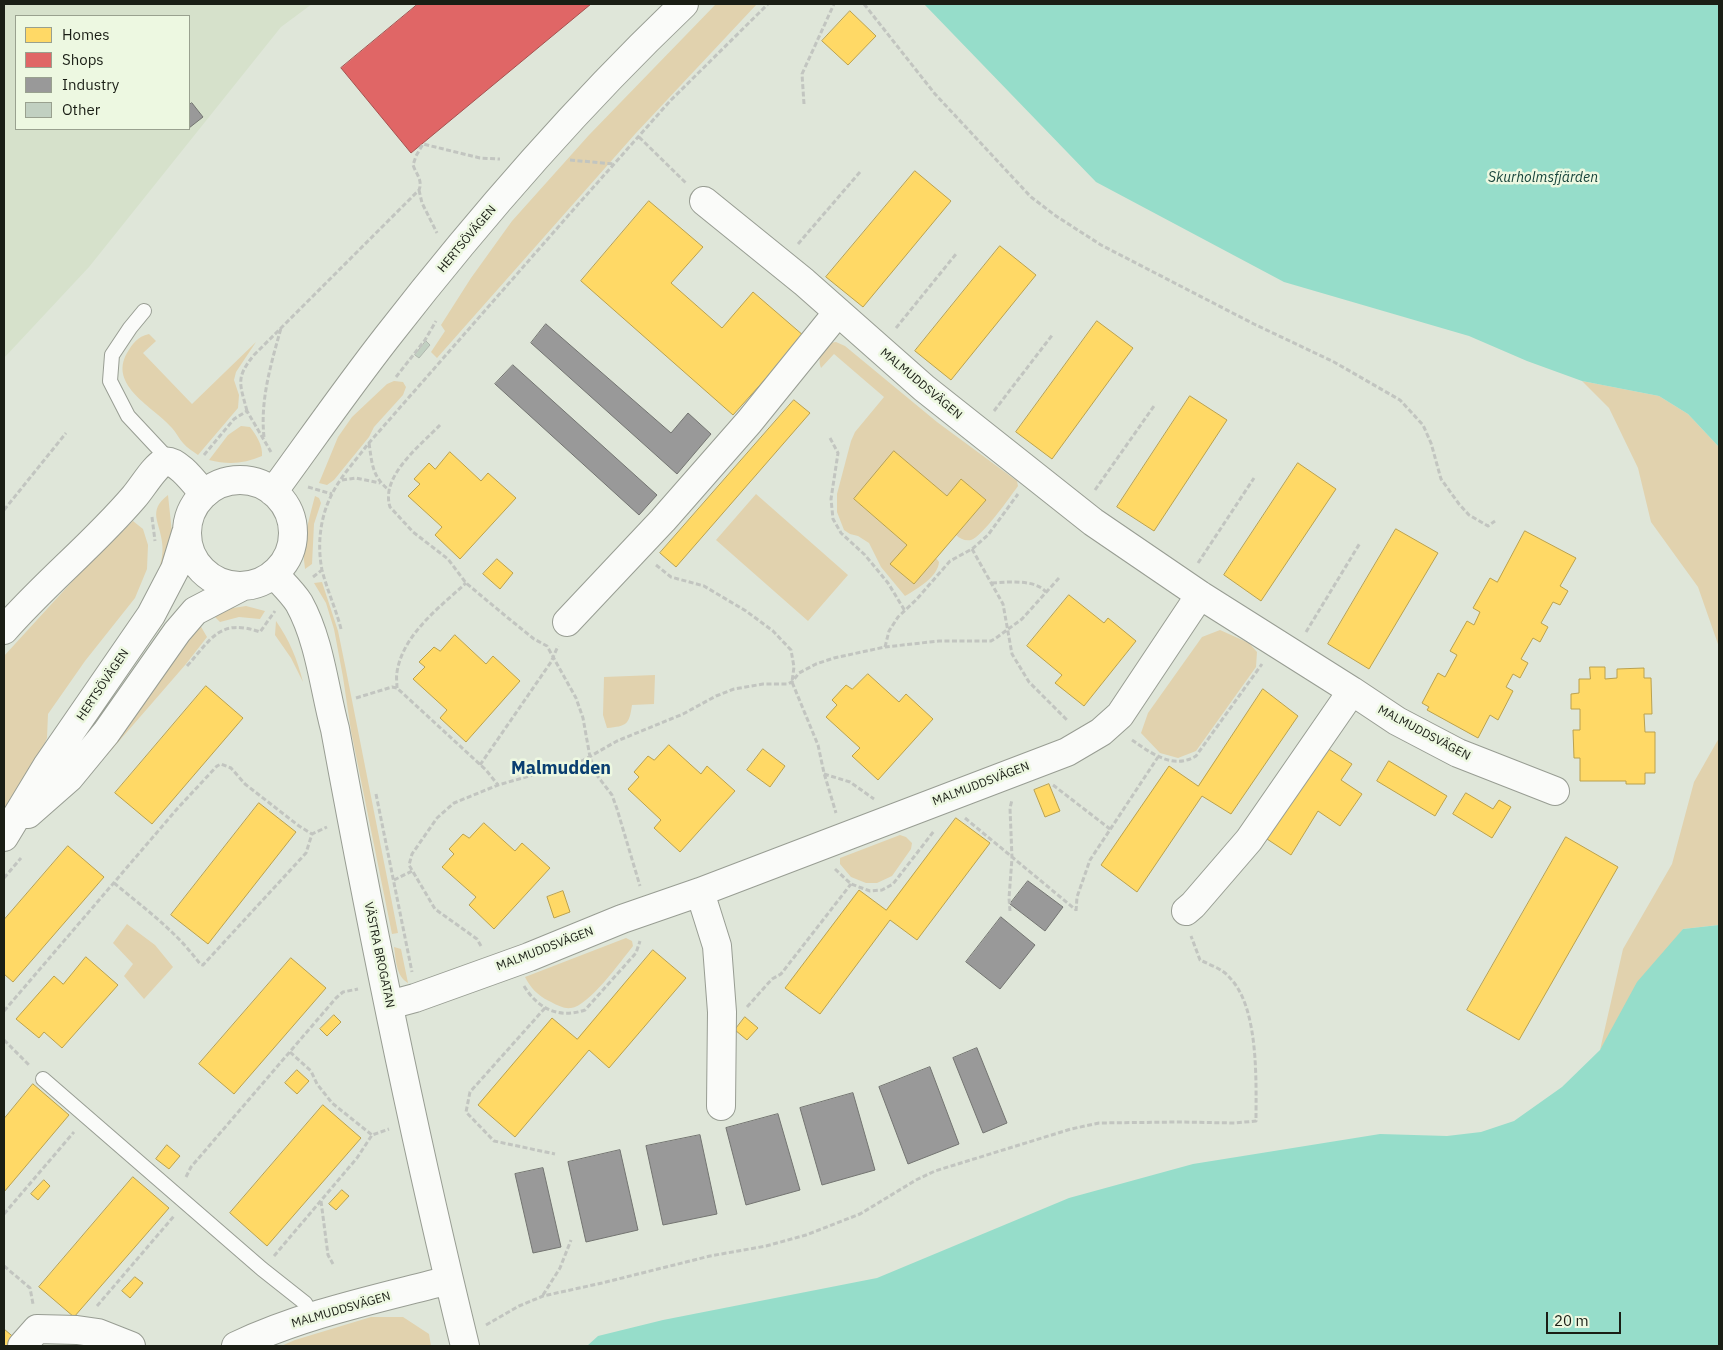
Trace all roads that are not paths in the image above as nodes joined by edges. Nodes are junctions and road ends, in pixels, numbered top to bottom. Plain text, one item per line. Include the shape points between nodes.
1 (684, 4) edge
2 (704, 201) road end
3 (144, 311) dead end
4 (838, 312) junction
5 (188, 477) junction
6 (279, 483) junction
7 (186, 532) junction
8 (283, 584) junction
9 (244, 586) junction
10 (1200, 595) junction
11 (567, 622) road end
12 (4, 630) edge
13 (1352, 692) junction
14 (1555, 791) dead end
15 (6, 834) edge
16 (700, 892) junction
17 (1186, 911) road end
18 (389, 1005) junction
19 (42, 1079) road end
20 (721, 1106) dead end
21 (448, 1280) junction
22 (313, 1316) junction
23 (473, 1337) edge
24 (30, 1338) edge
25 (131, 1346) edge
26 (236, 1346) edge

1 - 6 street, HERTSÖVÄGEN via 540,153 447,262
2 - 4 street, MALMUDDSVÄGEN
3 - 5 lane via 112,355 110,381 128,416
4 - 10 street, MALMUDDSVÄGEN via 924,388 1086,516
4 - 11 street via 749,422
5 - 6 street via 216,485 238,480
5 - 7 street, HERTSÖVÄGEN via 191,511
5 - 12 street via 164,462 124,508
6 - 8 street via 292,526 289,552 283,564
7 - 9 street via 188,547 203,572 229,585
7 - 15 street, HERTSÖVÄGEN via 175,569 151,615 48,766
8 - 9 street, HERTSÖVÄGEN via 265,580
8 - 18 street, VÄSTRA BROGATAN via 298,602 317,650
9 - 15 street, HERTSÖVÄGEN via 194,612 75,771
10 - 13 street, MALMUDDSVÄGEN
10 - 16 street, MALMUDDSVÄGEN via 1127,706 1101,732 1067,752
13 - 14 street, MALMUDDSVÄGEN via 1397,721 1458,753
13 - 17 street via 1249,840
16 - 18 street, MALMUDDSVÄGEN via 424,995
16 - 20 street via 717,946 722,1012
18 - 21 street, VÄSTRA BROGATAN
19 - 22 lane via 262,1269 305,1302
21 - 22 street, MALMUDDSVÄGEN
21 - 23 street, VÄSTRA BROGATAN
22 - 26 street, MALMUDDSVÄGEN
24 - 25 street via 77,1330 98,1333

